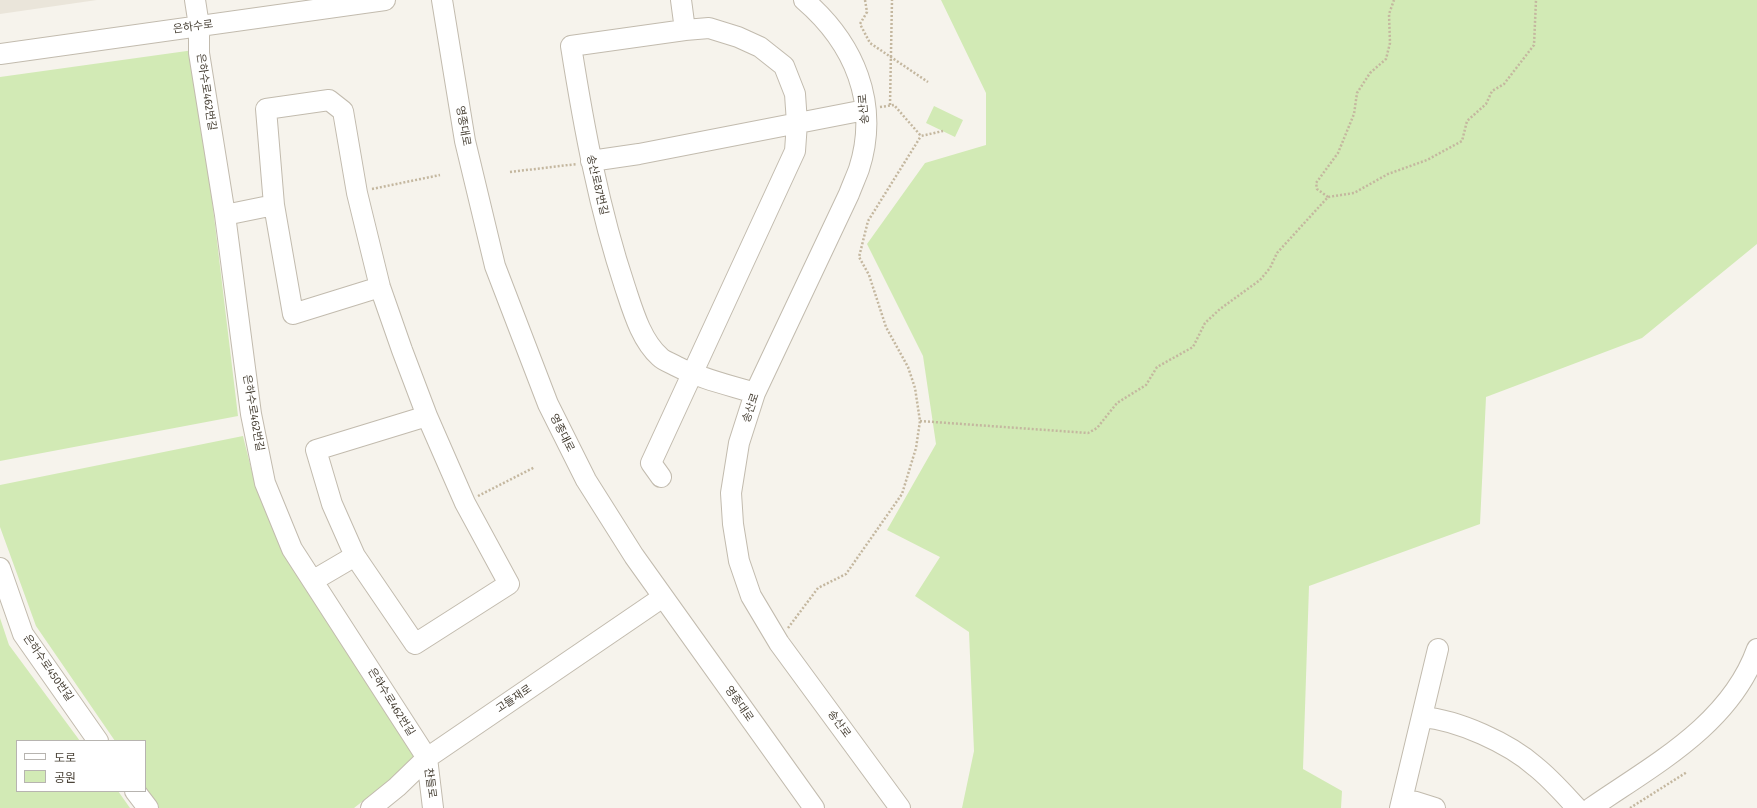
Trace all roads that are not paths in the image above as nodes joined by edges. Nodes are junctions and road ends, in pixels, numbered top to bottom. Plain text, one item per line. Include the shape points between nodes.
1 (195, 0) edge
2 (385, 0) edge
3 (442, 0) edge
4 (681, 0) edge
5 (804, 0) edge
6 (199, 26) junction
7 (685, 30) junction
8 (0, 54) edge
9 (870, 109) junction
10 (797, 123) junction
11 (587, 162) junction
12 (274, 205) junction
13 (225, 215) junction
14 (380, 287) junction
15 (692, 374) junction
16 (756, 394) junction
17 (427, 416) junction
18 (661, 477) dead end
19 (354, 556) junction
20 (0, 568) edge
21 (314, 580) junction
22 (663, 597) junction
23 (1438, 649) dead end
24 (1757, 649) edge
25 (1422, 717) junction
26 (97, 740) edge
27 (427, 758) junction
28 (136, 792) edge
29 (1401, 804) edge
30 (148, 808) edge
31 (371, 808) edge
32 (433, 808) edge
33 (814, 808) edge
34 (900, 808) edge
35 (1435, 808) edge
36 (1577, 808) edge
37 (1591, 808) edge

1 - 6 street, 은하수로462번길
2 - 6 street, 은하수로
3 - 22 street, 영종대로 via 464,141 495,266 548,404 586,480
4 - 7 street
5 - 9 street, 송산로 via 830,24 852,58
6 - 8 street, 은하수로
6 - 13 street, 은하수로462번길 via 199,53
7 - 10 street via 709,28 738,37 760,47 784,66 795,94
7 - 11 street, 송산로87번길 via 571,46
9 - 10 street
9 - 16 street, 송산로 via 859,168 849,194
10 - 11 street
10 - 15 street via 795,151
11 - 15 street, 송산로87번길 via 631,305 648,344 660,358
12 - 13 street
12 - 14 street via 293,314
12 - 14 street via 266,109 329,100 343,111 357,193
13 - 21 street, 은하수로462번길 via 251,414 266,483 292,549
14 - 17 street
15 - 16 street, 송산로87번길
15 - 18 street via 651,463
16 - 34 street, 송산로 via 739,443 731,492 738,561 751,596 779,643
17 - 19 street via 316,450 332,504
17 - 19 street via 465,503 509,584 415,644
19 - 21 street
20 - 26 street, 은하수로450번길 via 23,634
21 - 27 street, 은하수로462번길
22 - 27 street, 고들재로
22 - 33 street, 영종대로
23 - 25 street
24 - 37 street via 1752,664 1733,694 1712,720 1685,743
25 - 29 street
25 - 36 street via 1439,718 1459,725 1511,750 1535,766
27 - 31 street, 고들재로
27 - 32 street, 찬들로
28 - 30 street
29 - 35 street via 1416,802

